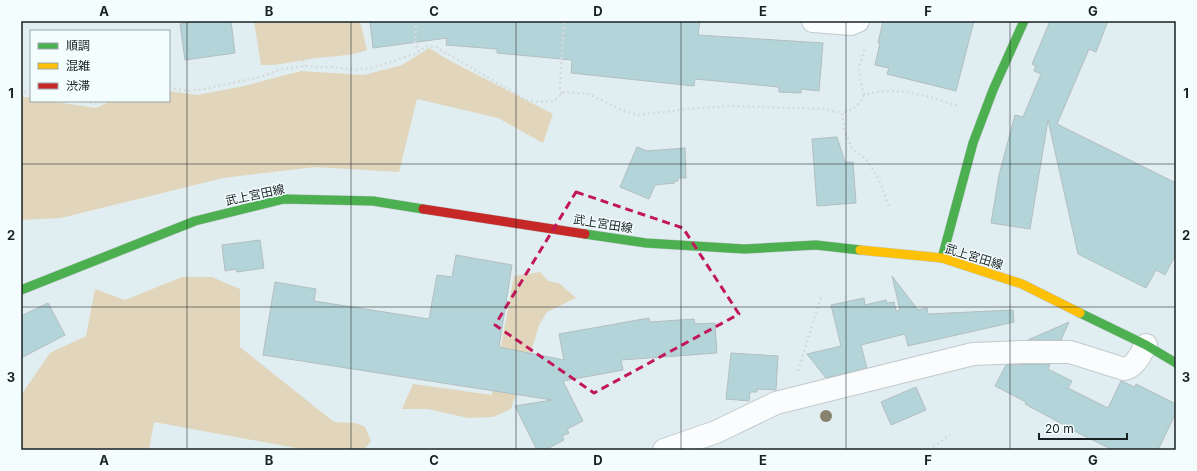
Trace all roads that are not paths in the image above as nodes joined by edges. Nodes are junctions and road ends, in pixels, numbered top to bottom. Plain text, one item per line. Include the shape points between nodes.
1 (813, 21) edge
2 (858, 21) edge
3 (1024, 21) edge
4 (942, 258) junction
5 (21, 290) edge
6 (1146, 345) junction
7 (1176, 363) edge
8 (664, 450) edge

1 - 2 street via 851,24
3 - 4 main road via 988,104 968,160 951,232
4 - 5 main road, 武上宮田線 via 816,245 744,249 646,243 373,201 284,199 195,221
4 - 6 main road, 武上宮田線 via 1022,284
6 - 7 main road, 武上宮田線
6 - 8 street via 1128,369 1070,352 973,354 776,403 716,432

